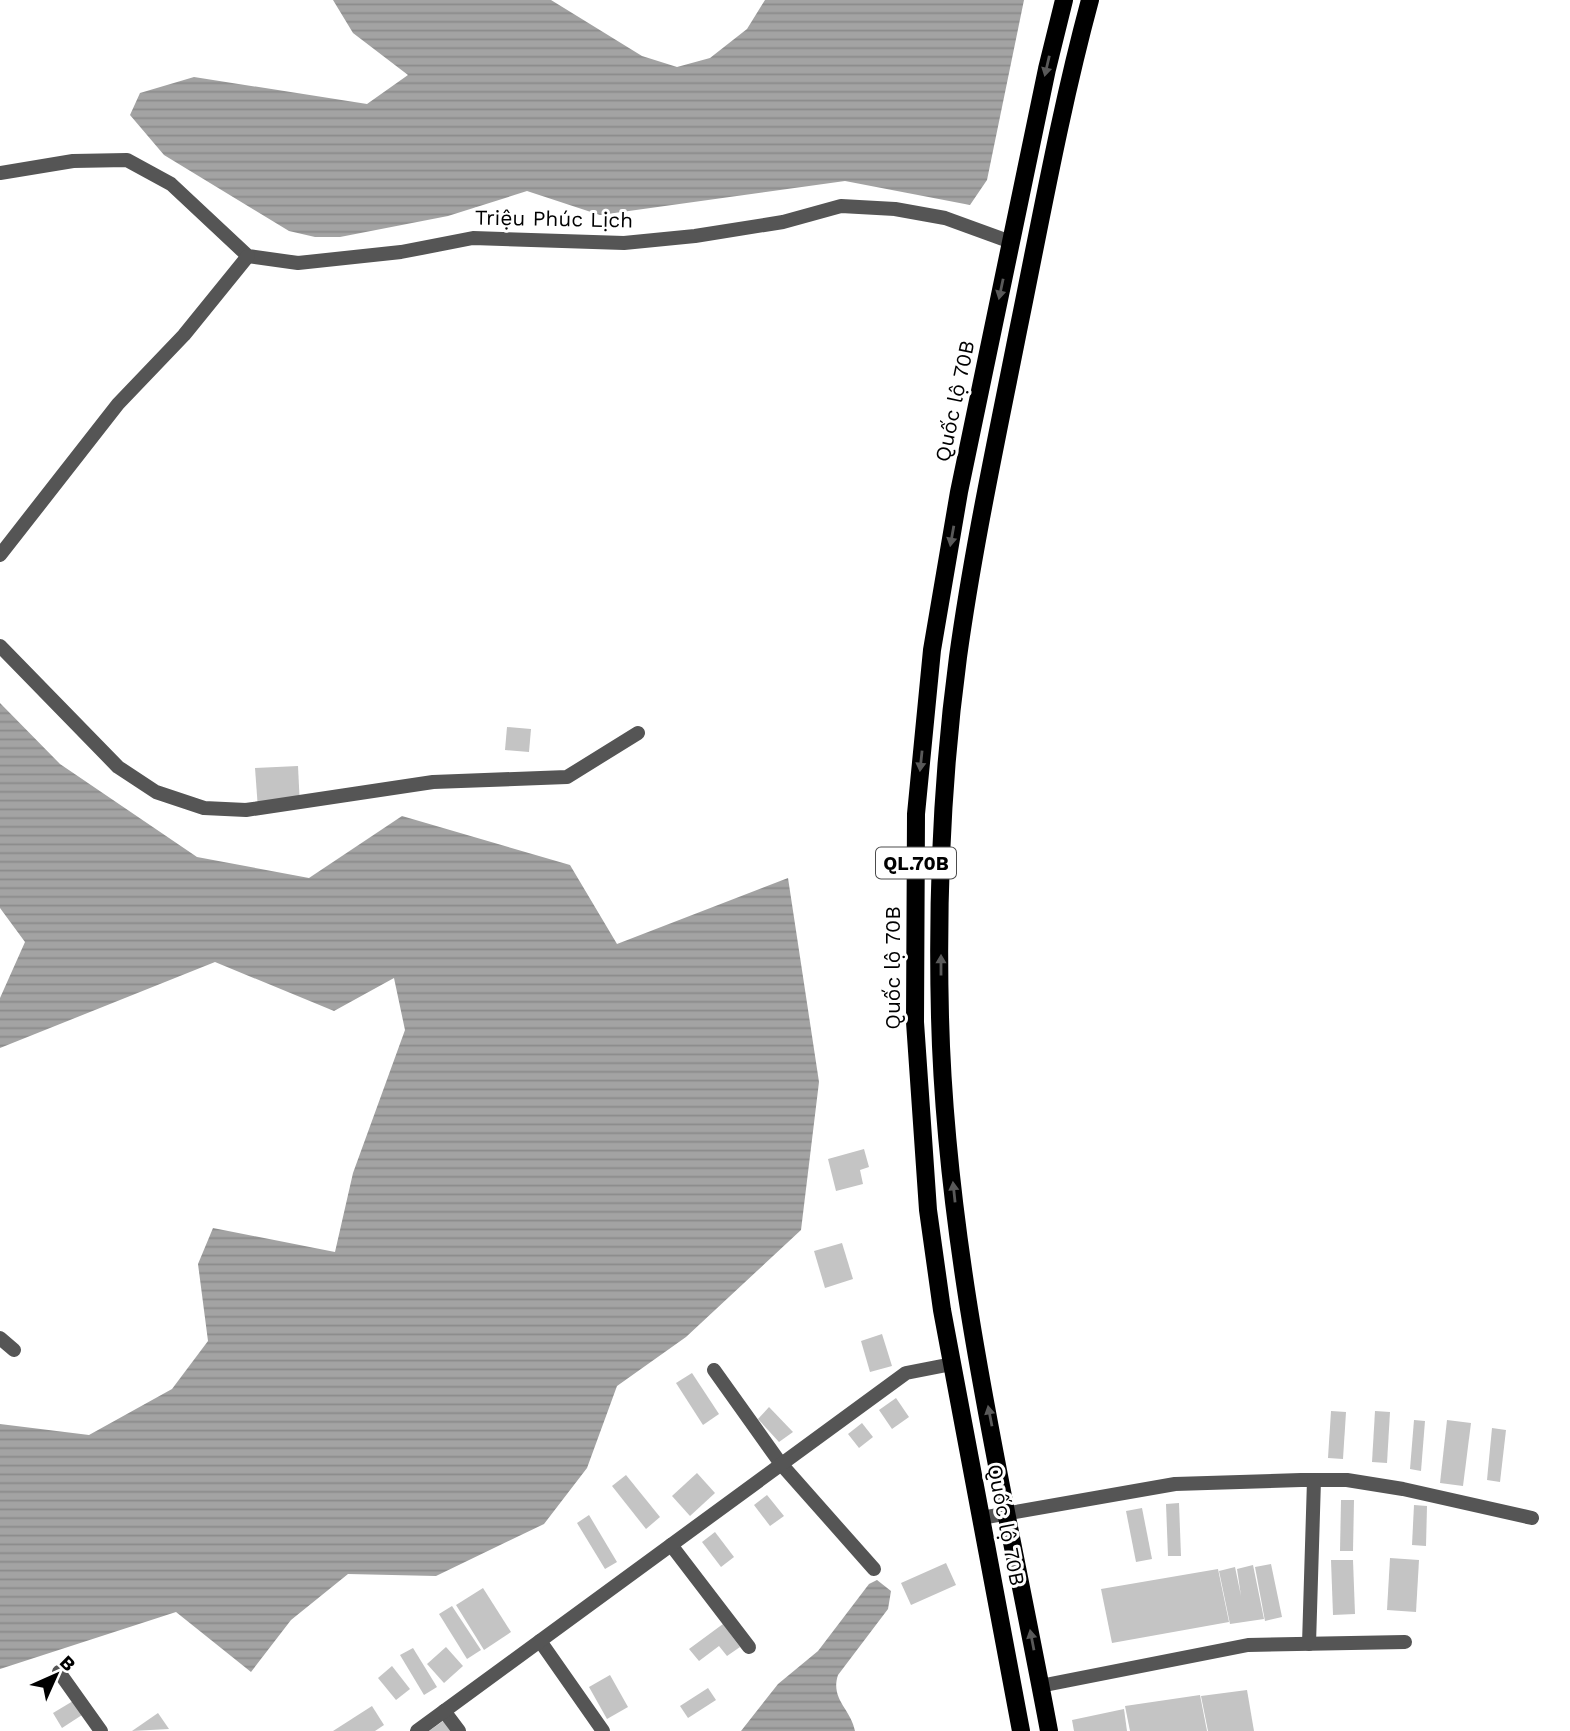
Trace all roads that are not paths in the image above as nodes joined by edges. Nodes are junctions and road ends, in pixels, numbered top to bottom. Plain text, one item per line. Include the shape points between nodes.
1 (1064, 0) edge
2 (1090, 0) edge
3 (0, 173) edge
4 (1011, 242) junction
5 (248, 256) junction
6 (959, 492) junction
7 (985, 498) junction
8 (0, 555) edge
9 (0, 646) edge
10 (638, 733) dead end
11 (0, 1338) edge
12 (13, 1350) dead end
13 (952, 1364) junction
14 (714, 1370) dead end
15 (781, 1464) junction
16 (1314, 1480) junction
17 (981, 1518) junction
18 (1532, 1518) dead end
19 (1010, 1523) junction
20 (984, 1536) junction
21 (671, 1545) junction
22 (874, 1569) dead end
23 (540, 1641) junction
24 (1405, 1643) dead end
25 (1309, 1644) junction
26 (749, 1647) dead end
27 (59, 1672) dead end
28 (1040, 1686) junction
29 (444, 1711) junction
30 (101, 1731) edge
31 (417, 1731) edge
32 (459, 1731) edge
33 (603, 1731) edge
34 (1021, 1731) edge
35 (1049, 1731) edge

1 -> 4 main road, Quốc lộ 70B / QL.70B
2 - 7 main road, Quốc lộ 70B / QL.70B via 1068,81
3 - 5 street via 73,161 127,160 171,184
4 - 5 street, Triệu Phúc Lịch via 945,218 841,206 783,222 624,243 473,238 401,252 298,263
4 -> 6 main road, Quốc lộ 70B / QL.70B
5 - 8 street via 184,335 118,404
6 - 7 main road
6 -> 13 main road, Quốc lộ 70B / QL.70B via 932,650 916,814 915,1022 920,1131
19 -> 7 main road, Quốc lộ 70B / QL.70B via 968,1303 948,1136 940,1018 942,819 958,657
9 - 10 street via 118,767 156,792 204,808 246,810 433,782 568,777
11 - 12 street
13 - 15 street via 906,1373
13 - 17 main road, Quốc lộ 70B / QL.70B
14 - 15 street
15 - 21 street
15 - 22 street
16 - 18 street via 1403,1489
16 - 19 street via 1175,1484
16 - 25 street
17 - 19 street
17 - 20 main road, Quốc lộ 70B / QL.70B
19 - 20 main road
28 -> 19 main road, Quốc lộ 70B / QL.70B
20 - 34 main road, Quốc lộ 70B / QL.70B
21 - 23 street
21 - 26 street
23 - 29 street
23 - 33 street
24 - 25 street
25 - 28 street via 1248,1645
27 - 30 street
28 - 35 main road, Quốc lộ 70B / QL.70B
29 - 31 street
29 - 32 street

